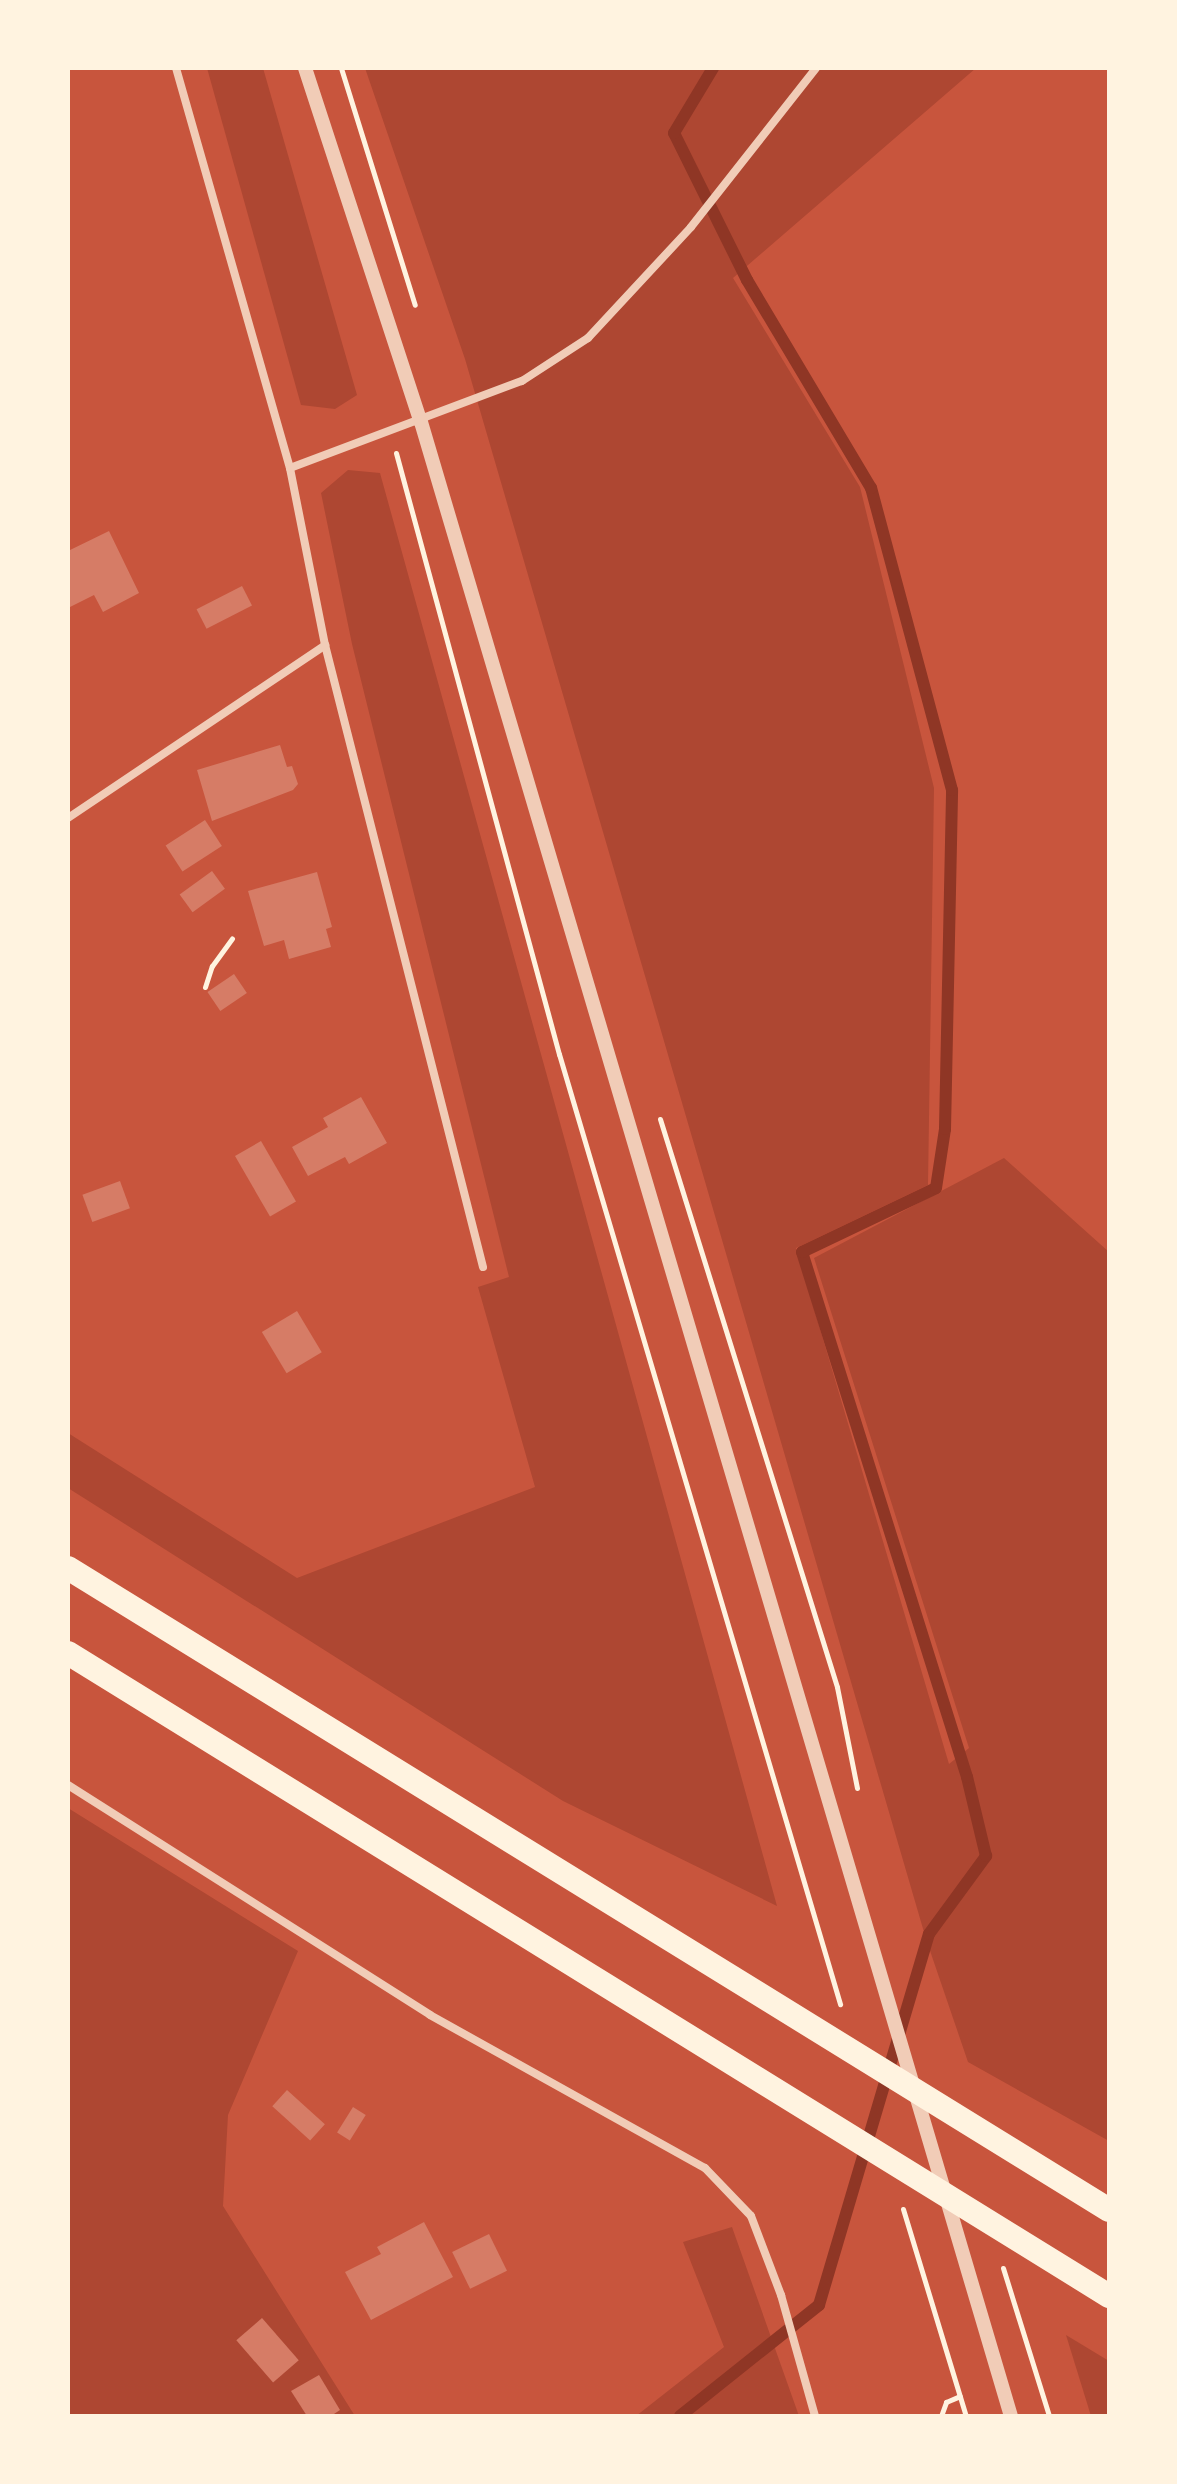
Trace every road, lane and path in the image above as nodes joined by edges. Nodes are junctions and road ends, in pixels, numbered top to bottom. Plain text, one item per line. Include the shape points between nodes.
1 (176, 68) edge
2 (305, 68) edge
3 (816, 68) edge
4 (421, 422) junction
5 (390, 432) junction
6 (290, 468) junction
7 (325, 645) junction
8 (68, 818) edge
9 (232, 938) dead end
10 (205, 987) dead end
11 (483, 1267) dead end
12 (68, 1568) edge
13 (68, 1653) edge
14 (68, 1785) edge
15 (794, 1856) dead end
16 (1109, 2210) edge
17 (1109, 2296) edge
18 (955, 2379) dead end
19 (960, 2396) junction
20 (815, 2416) edge
21 (941, 2416) edge
22 (966, 2416) edge
23 (1011, 2416) edge

1 - 6 street
2 - 4 street
3 - 4 street via 691,227 588,338 522,381
4 - 5 street
4 - 23 street
5 - 6 street
5 - 15 path via 559,1054
6 - 7 street
7 - 8 street
7 - 11 street
9 - 10 path via 212,966
12 - 16 highway
13 - 17 highway
14 - 20 street via 430,2015 653,2134 705,2168 751,2216 781,2295
18 - 19 path
19 - 21 path via 946,2402
19 - 22 path

